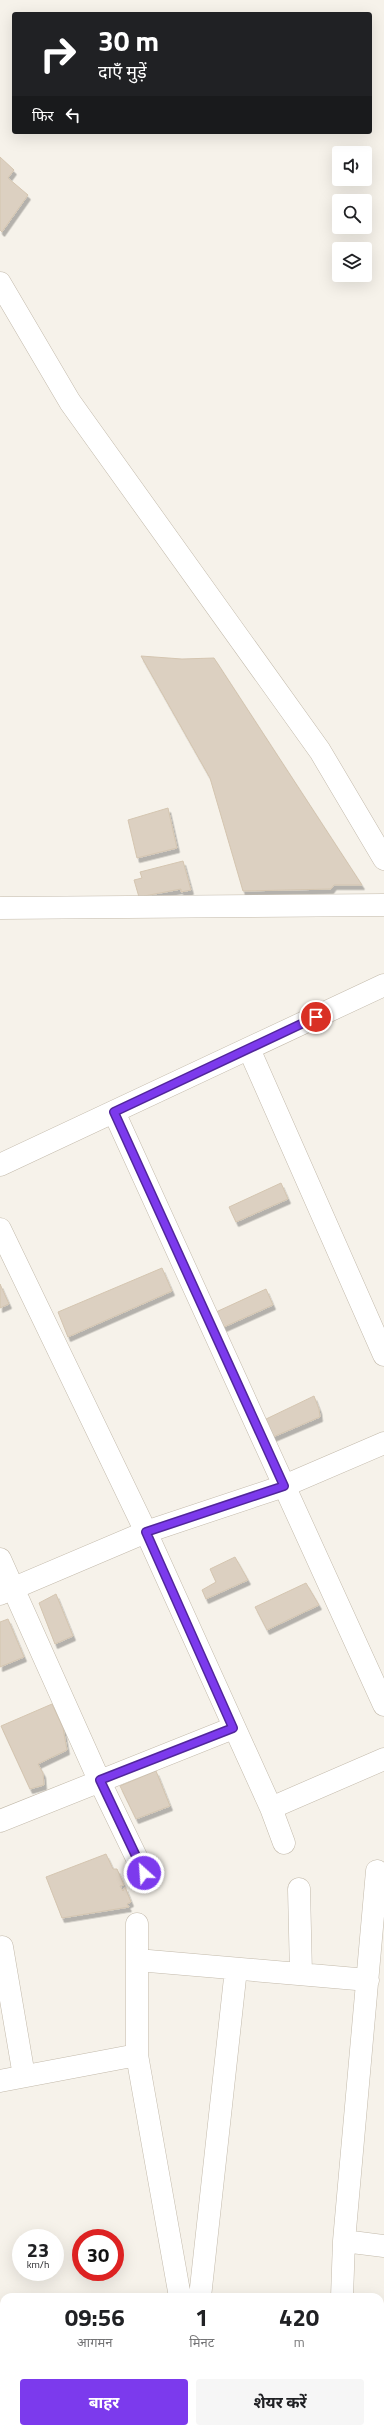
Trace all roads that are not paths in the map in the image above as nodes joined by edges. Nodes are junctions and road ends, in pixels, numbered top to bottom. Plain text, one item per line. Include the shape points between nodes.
1 (0, 283) edge
2 (384, 859) edge
3 (384, 905) edge
4 (0, 908) edge
5 (384, 986) edge
6 (249, 1049) junction
7 (114, 1112) junction
8 (0, 1165) edge
9 (0, 1229) edge
10 (384, 1355) edge
11 (384, 1443) edge
12 (284, 1486) junction
13 (146, 1532) junction
14 (0, 1558) edge
15 (7, 1591) edge
16 (384, 1704) edge
17 (233, 1728) junction
18 (384, 1759) edge
19 (100, 1780) junction
20 (271, 1808) junction
21 (0, 1821) edge
22 (284, 1843) dead end
23 (378, 1871) dead end
24 (144, 1873) dead end
25 (299, 1889) dead end
26 (137, 1924) dead end
27 (2, 1947) dead end
28 (137, 1960) junction
29 (236, 1969) junction
30 (301, 1974) junction
31 (368, 1980) junction
32 (137, 2054) junction
33 (24, 2076) junction
34 (0, 2081) edge
35 (344, 2241) junction
36 (384, 2246) edge
37 (179, 2293) edge
38 (200, 2293) edge
39 (342, 2293) edge

1 - 2 street via 70,402 320,751
3 - 4 street
5 - 6 street
6 - 7 street
6 - 10 street
7 - 8 street
7 - 12 street
9 - 13 street
11 - 12 street
12 - 13 street
12 - 16 street
13 - 15 street
13 - 17 street
14 - 15 street
15 - 19 street
17 - 19 street
17 - 20 street
18 - 20 street
19 - 21 street
19 - 24 street
20 - 22 street
23 - 31 street
25 - 30 street
26 - 28 street
27 - 33 street
28 - 29 street
28 - 32 street
29 - 30 street
29 - 38 street
30 - 31 street
31 - 35 street
32 - 33 street
32 - 37 street
33 - 34 street
35 - 36 street
35 - 39 street

